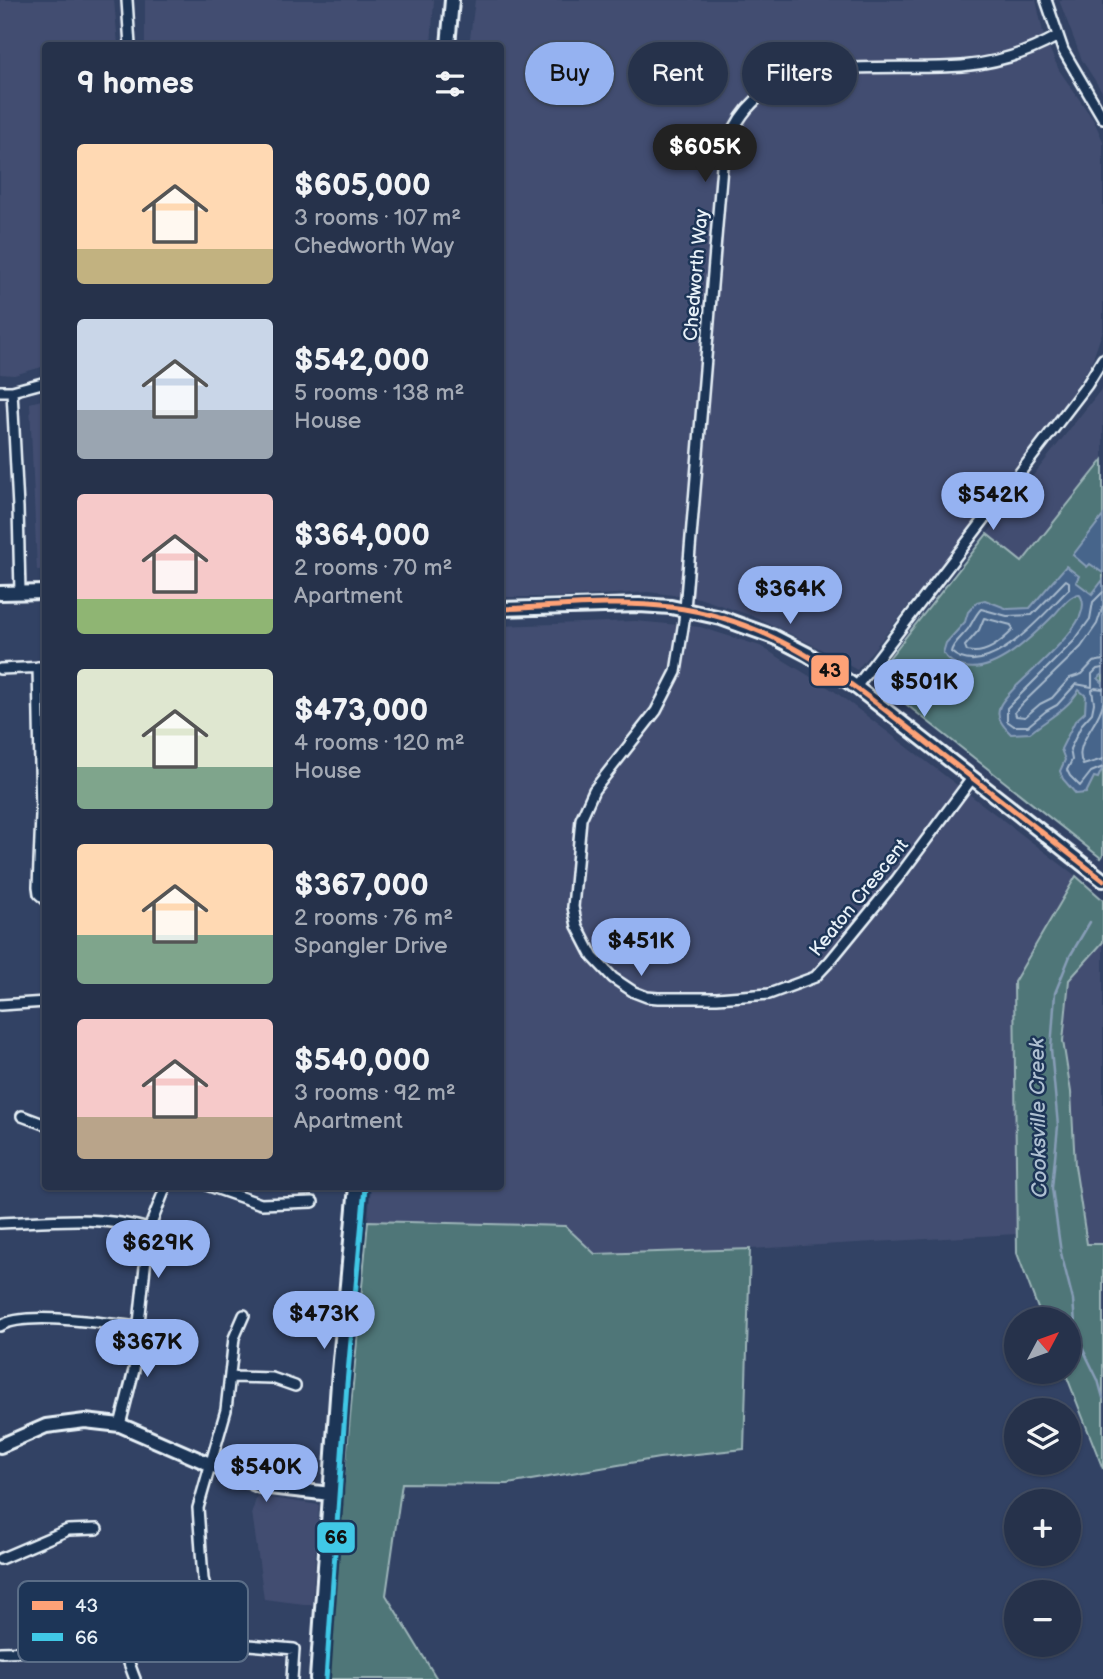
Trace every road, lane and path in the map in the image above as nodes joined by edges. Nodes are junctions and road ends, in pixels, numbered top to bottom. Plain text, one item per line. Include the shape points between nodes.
1 (128, 0) edge
2 (452, 0) edge
3 (1046, 0) edge
4 (1058, 36) junction
5 (130, 42) edge
6 (448, 42) edge
7 (1103, 118) edge
8 (1103, 359) edge
9 (42, 383) edge
10 (0, 391) edge
11 (12, 391) junction
12 (20, 592) junction
13 (42, 592) edge
14 (0, 593) edge
15 (504, 609) edge
16 (686, 609) junction
17 (42, 667) edge
18 (0, 669) edge
19 (856, 687) junction
20 (972, 777) junction
21 (42, 829) edge
22 (1103, 880) edge
23 (42, 897) edge
24 (42, 1002) edge
25 (0, 1005) edge
26 (22, 1116) dead end
27 (42, 1124) edge
28 (164, 1190) edge
29 (221, 1190) edge
30 (356, 1190) edge
31 (313, 1202) dead end
32 (0, 1223) edge
33 (149, 1229) junction
34 (244, 1315) dead end
35 (0, 1326) edge
36 (139, 1327) junction
37 (231, 1377) junction
38 (295, 1386) dead end
39 (120, 1425) junction
40 (0, 1446) edge
41 (212, 1465) junction
42 (331, 1494) junction
43 (97, 1529) dead end
44 (0, 1559) edge
45 (205, 1581) edge
46 (248, 1645) edge
47 (0, 1652) edge
48 (18, 1652) edge
49 (128, 1662) edge
50 (135, 1679) edge
51 (292, 1679) edge
52 (317, 1679) edge

1 - 5 street
2 - 6 street
3 - 4 street
4 - 7 street
4 - 16 street, Chedworth Way via 1015,56 975,64 798,75 764,93 736,124 722,166
8 - 19 street
9 - 11 street
10 - 11 street
11 - 12 street
12 - 13 street
12 - 14 street
15 - 16 street via 639,605
16 - 19 street via 774,637
16 - 20 street, Keaton Crescent via 676,672 656,711 594,790 581,819 573,907 577,926 593,957 634,992 658,998 769,994 815,976 891,886
17 - 18 street
19 - 20 street
20 - 22 street
21 - 23 street via 38,887
24 - 25 street
26 - 27 street
28 - 33 street
29 - 31 street via 261,1204
30 - 42 street
32 - 33 street via 96,1219
33 - 36 street
34 - 37 street via 234,1338
35 - 36 street via 17,1320 57,1319
36 - 39 street
37 - 38 street via 272,1378
37 - 41 street
39 - 40 street via 85,1421 46,1426
39 - 41 street
41 - 42 street via 260,1486
41 - 45 street via 198,1508
42 - 52 street
43 - 44 street via 68,1530
46 - 51 street via 294,1649
47 - 48 street
49 - 50 street

